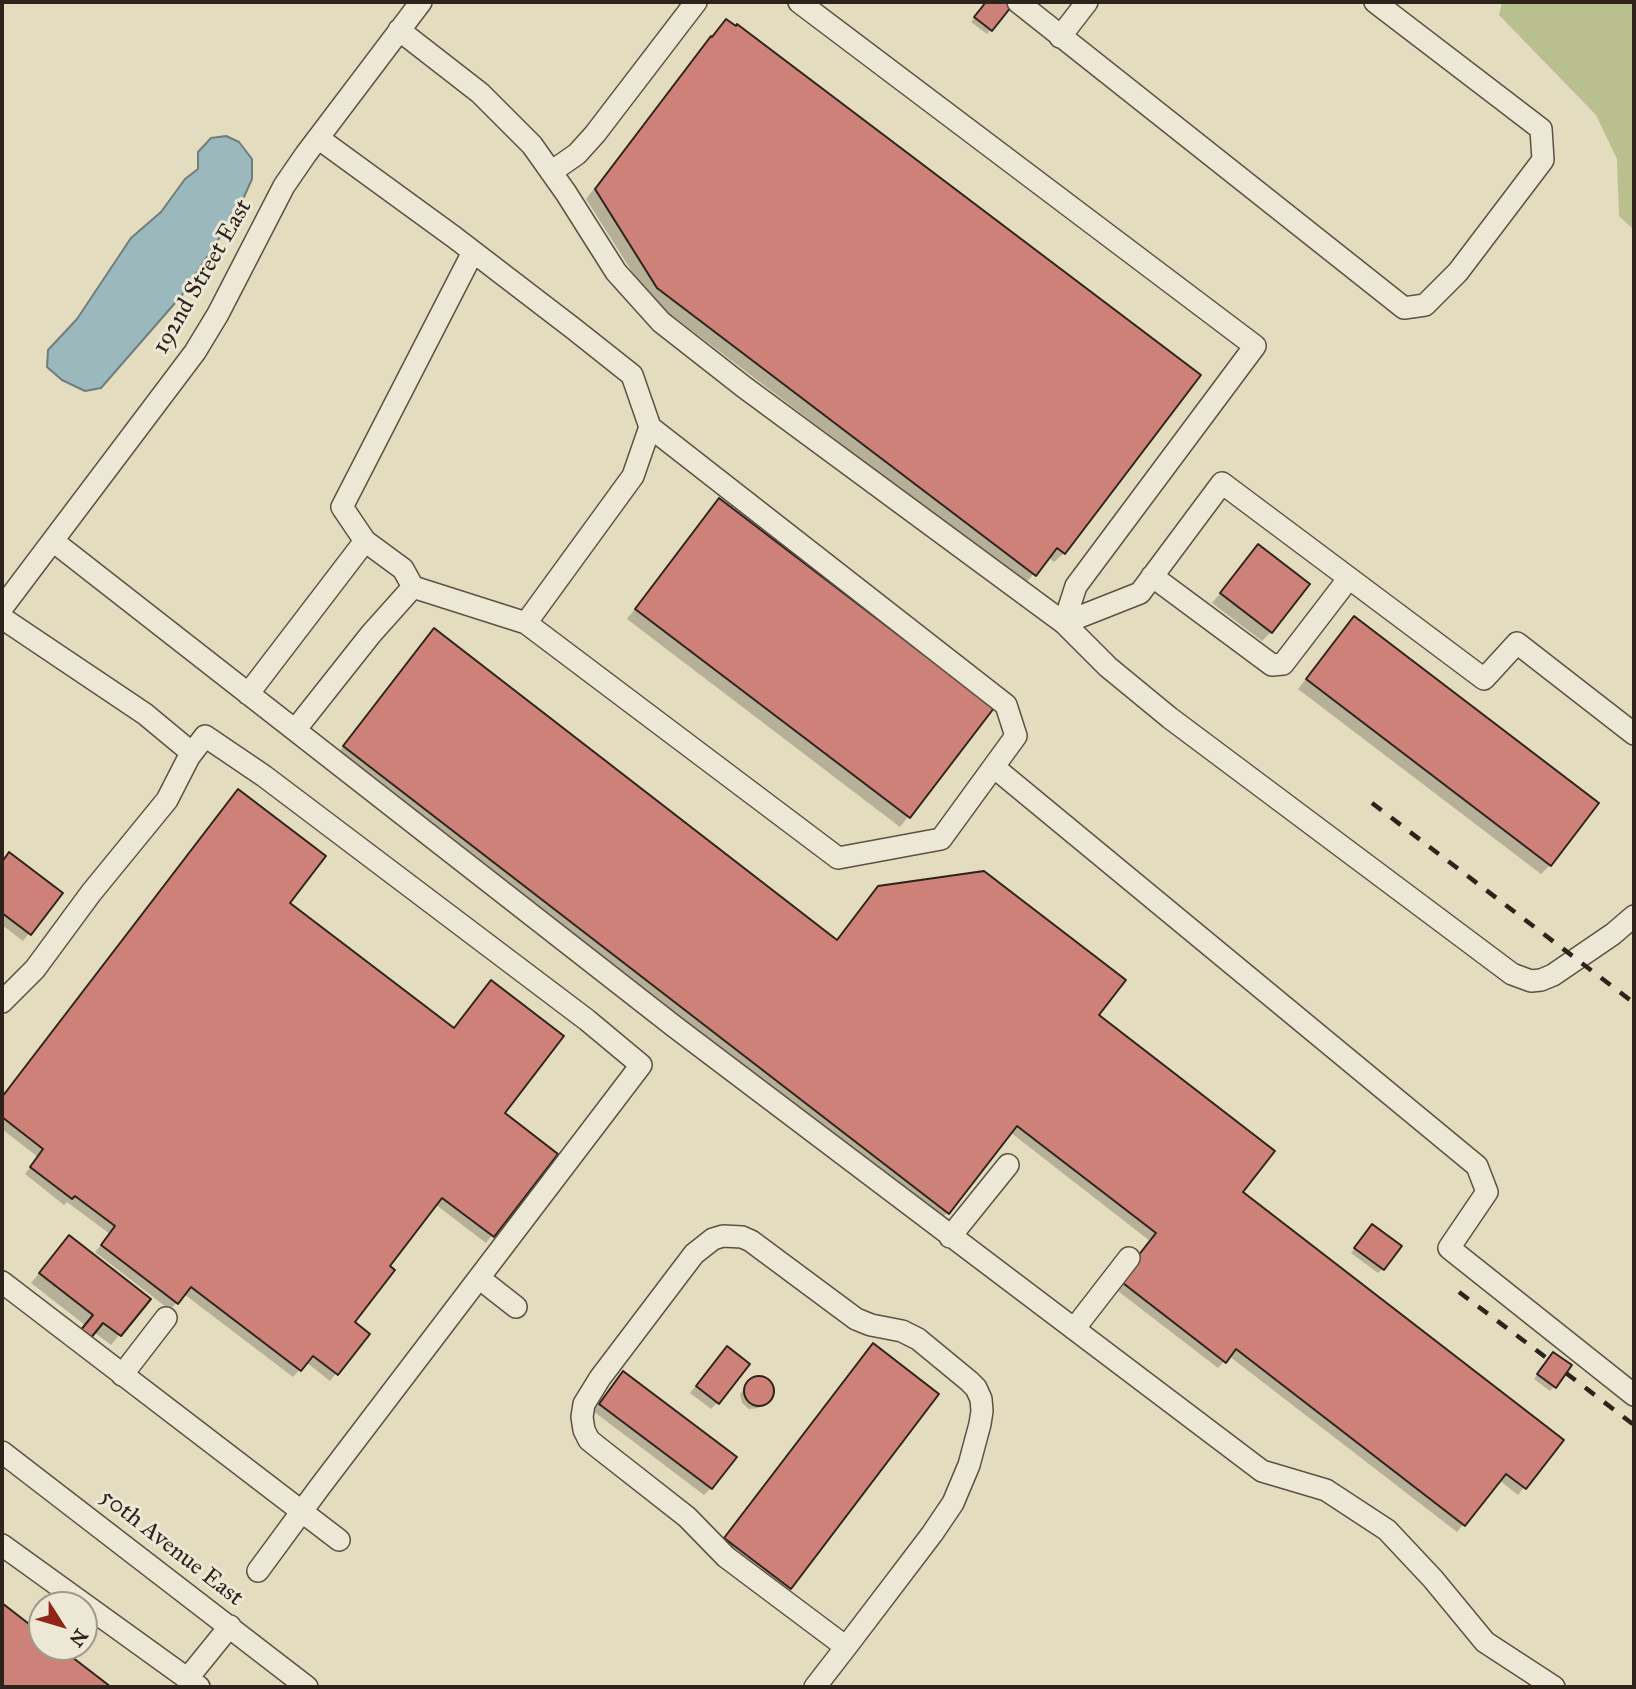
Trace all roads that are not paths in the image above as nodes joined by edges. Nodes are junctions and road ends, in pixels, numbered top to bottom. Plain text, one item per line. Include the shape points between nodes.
1 (421, 2) edge
2 (696, 2) edge
3 (799, 2) edge
4 (1018, 2) edge
5 (1087, 2) edge
6 (1375, 2) edge
7 (399, 30) junction
8 (1060, 37) junction
9 (318, 138) junction
10 (551, 172) junction
11 (473, 252) junction
12 (650, 427) junction
13 (53, 541) junction
14 (365, 541) junction
15 (1152, 576) junction
16 (1349, 578) junction
17 (413, 587) junction
18 (2, 608) edge
19 (2, 618) edge
20 (526, 623) junction
21 (1064, 623) junction
22 (248, 694) junction
23 (295, 730) junction
24 (1634, 734) edge
25 (192, 753) junction
26 (995, 768) junction
27 (1634, 916) edge
28 (2, 1002) edge
29 (1008, 1165) dead end
30 (950, 1237) junction
31 (1129, 1258) dead end
32 (479, 1278) junction
33 (2, 1282) edge
34 (516, 1307) dead end
35 (166, 1318) dead end
36 (1073, 1329) junction
37 (122, 1375) junction
38 (1634, 1395) edge
39 (2, 1452) edge
40 (301, 1513) junction
41 (339, 1541) dead end
42 (2, 1545) edge
43 (258, 1571) dead end
44 (230, 1626) junction
45 (846, 1647) junction
46 (193, 1683) edge
47 (307, 1687) edge
48 (815, 1687) edge
49 (1554, 1687) edge

1 - 7 street, 192nd Street East
2 - 10 street via 595,134
3 - 21 street via 1255,346 1076,586
4 - 8 street
5 - 8 street
6 - 8 street via 1541,129 1543,160 1466,262 1426,305 1404,308
7 - 9 street, 192nd Street East
7 - 10 street via 480,93 532,145
9 - 11 street
9 - 13 street, 192nd Street East via 284,186 195,352
10 - 21 street via 616,272 660,322
11 - 12 street via 632,375
11 - 14 street via 342,507
12 - 20 street via 633,476
12 - 26 street via 998,696 1006,705 1016,736
13 - 18 street, 192nd Street East
13 - 22 street
14 - 17 street via 403,569
14 - 22 street
15 - 16 street via 1272,665 1283,664
15 - 16 street via 1222,483
15 - 21 street via 1140,593
16 - 24 street via 1484,679 1517,643
17 - 20 street
17 - 23 street
19 - 25 street via 145,714
20 - 26 street via 838,858 941,839
21 - 27 street via 1170,718 1512,974 1531,981 1553,975
22 - 23 street
23 - 30 street
25 - 28 street via 167,800 35,969
25 - 32 street via 205,736 264,776 641,1065
26 - 38 street via 1477,1166 1487,1192 1449,1248
29 - 30 street
30 - 36 street
31 - 36 street
32 - 34 street
32 - 40 street
33 - 37 street
35 - 37 street
36 - 49 street via 1262,1471 1326,1490 1387,1530 1485,1642
37 - 40 street
39 - 44 street, 50th Avenue East
40 - 41 street
40 - 43 street
42 - 46 street
44 - 46 street
44 - 47 street, 50th Avenue East
45 - 45 street via 953,1503 969,1465 981,1399 969,1381 918,1339 850,1316 751,1241 731,1235 713,1240 694,1254 600,1378 584,1404 584,1430 589,1440 687,1517 726,1557
45 - 48 street

